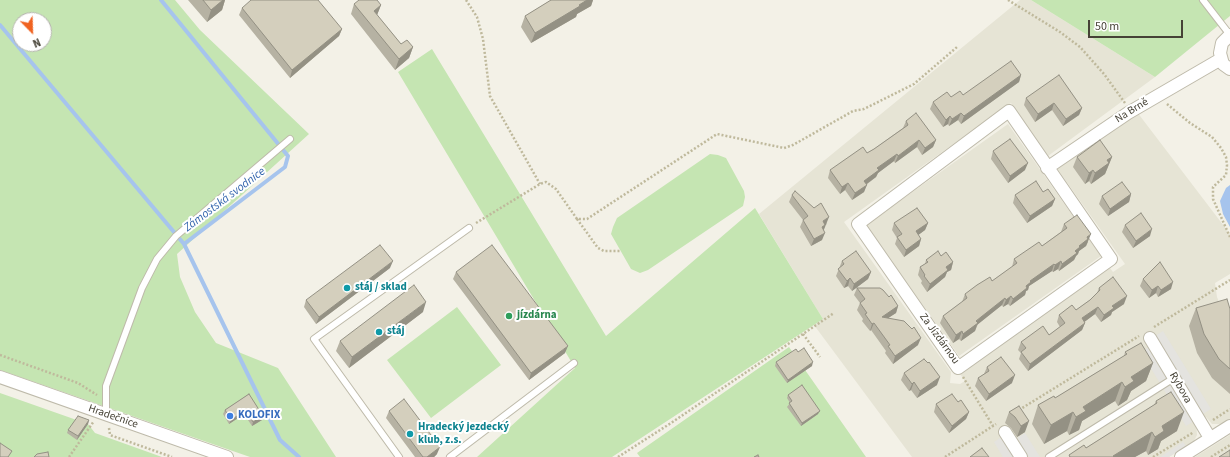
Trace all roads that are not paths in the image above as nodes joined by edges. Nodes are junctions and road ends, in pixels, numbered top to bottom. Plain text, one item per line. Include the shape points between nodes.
1 (1203, 0) edge
2 (1230, 35) edge
3 (1221, 59) junction
4 (1230, 69) edge
5 (290, 139) dead end
6 (1047, 168) junction
7 (469, 228) road end
8 (1147, 334) road end
9 (574, 363) dead end
10 (0, 377) edge
11 (1174, 378) junction
12 (103, 414) junction
13 (1230, 426) edge
14 (1002, 427) road end
15 (1210, 438) junction
16 (227, 457) edge
17 (399, 457) edge
18 (450, 457) edge
19 (1021, 457) edge
20 (1049, 457) edge
21 (1181, 457) edge

1 - 2 lane
2 - 3 street via 1220,48
3 - 4 street
3 - 6 street, Na Brně via 1131,111
5 - 12 lane via 176,236 157,259 142,288 106,386
6 - 6 street, Za Jízdárnou via 1009,111 858,224 958,368 1111,259
7 - 17 lane via 314,339
8 - 11 street, Rybova
9 - 18 lane
10 - 12 street, Hradečnice
11 - 15 street, Rybova
11 - 20 lane
12 - 16 street, Hradečnice
13 - 15 street
14 - 19 street
15 - 21 street

